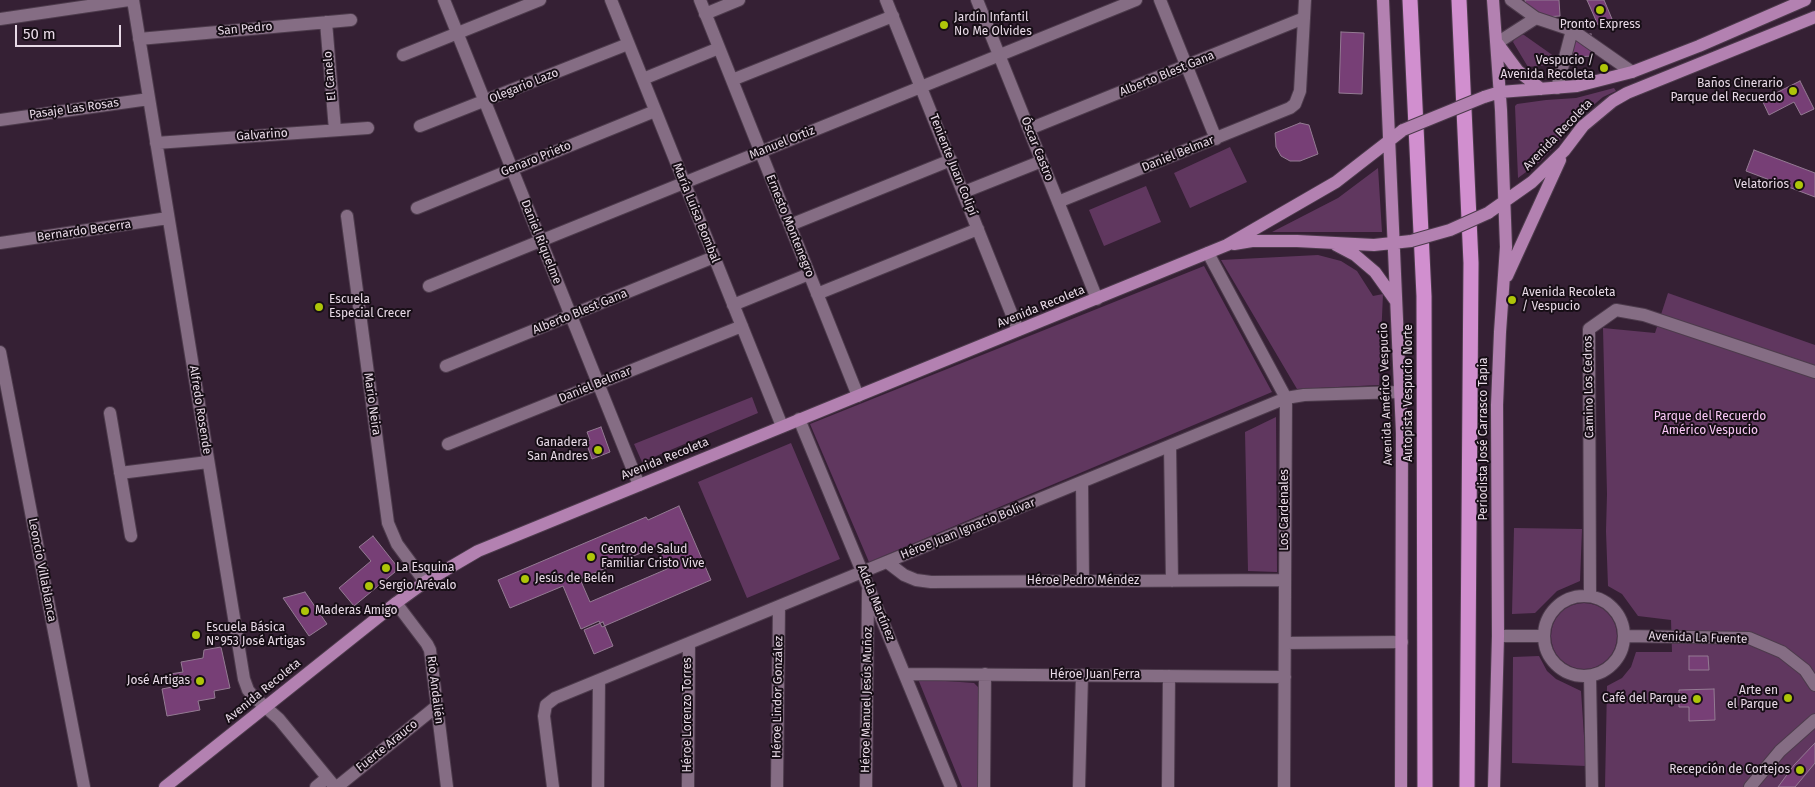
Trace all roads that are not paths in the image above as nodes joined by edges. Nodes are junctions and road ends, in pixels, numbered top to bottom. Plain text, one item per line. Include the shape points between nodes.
1 (128, 0) edge
2 (132, 0) edge
3 (444, 0) edge
4 (540, 0) edge
5 (611, 0) edge
6 (700, 0) edge
7 (739, 0) edge
8 (886, 0) edge
9 (977, 0) edge
10 (1136, 0) edge
11 (1160, 0) edge
12 (1305, 0) edge
13 (1383, 0) edge
14 (1410, 0) edge
15 (1459, 0) edge
16 (1493, 0) edge
17 (1511, 0) edge
18 (1805, 0) edge
19 (705, 14) junction
20 (893, 16) junction
21 (1815, 17) edge
22 (1304, 18) junction
23 (1536, 18) junction
24 (0, 19) edge
25 (351, 20) dead end
26 (326, 22) junction
27 (1572, 30) junction
28 (457, 33) junction
29 (139, 38) junction
30 (1497, 43) junction
31 (628, 44) junction
32 (719, 48) junction
33 (403, 55) dead end
34 (999, 55) junction
35 (1187, 65) junction
36 (1632, 72) junction
37 (643, 79) junction
38 (732, 80) junction
39 (922, 87) junction
40 (1557, 88) junction
41 (1541, 89) junction
42 (1500, 92) junction
43 (149, 99) junction
44 (485, 101) junction
45 (655, 111) junction
46 (0, 120) edge
47 (420, 126) dead end
48 (368, 128) dead end
49 (1029, 129) junction
50 (335, 130) junction
51 (1216, 139) junction
52 (1391, 139) junction
53 (156, 142) junction
54 (1564, 151) junction
55 (760, 152) junction
56 (951, 160) junction
57 (1042, 161) junction
58 (512, 169) junction
59 (684, 183) junction
60 (964, 192) junction
61 (1058, 202) junction
62 (1505, 202) junction
63 (417, 208) dead end
64 (347, 216) dead end
65 (168, 218) junction
66 (790, 225) junction
67 (978, 230) junction
68 (541, 241) junction
69 (1332, 242) junction
70 (0, 243) edge
71 (1394, 244) junction
72 (1227, 245) junction
73 (1208, 253) junction
74 (714, 257) junction
75 (809, 274) junction
76 (1504, 283) junction
77 (429, 286) dead end
78 (817, 294) junction
79 (1097, 299) junction
80 (1396, 302) junction
81 (734, 305) junction
82 (571, 315) junction
83 (742, 326) junction
84 (1018, 330) junction
85 (0, 352) edge
86 (446, 366) dead end
87 (1815, 372) edge
88 (598, 384) junction
89 (1400, 392) junction
90 (858, 396) junction
91 (1286, 398) junction
92 (110, 413) dead end
93 (799, 419) junction
94 (782, 426) junction
95 (448, 444) dead end
96 (1170, 446) junction
97 (208, 462) junction
98 (120, 473) junction
99 (1082, 482) junction
100 (639, 485) junction
101 (131, 536) dead end
102 (887, 562) junction
103 (866, 577) junction
104 (1285, 580) junction
105 (1083, 581) junction
106 (1172, 581) junction
107 (425, 582) junction
108 (1590, 596) junction
109 (396, 603) junction
110 (779, 606) junction
111 (1498, 636) junction
112 (1544, 636) junction
113 (1624, 636) junction
114 (1402, 642) junction
115 (689, 643) junction
116 (1285, 643) junction
117 (905, 674) junction
118 (985, 674) junction
119 (1082, 675) junction
120 (1170, 676) junction
121 (1590, 676) junction
122 (1285, 677) junction
123 (599, 680) junction
124 (1815, 685) edge
125 (266, 706) junction
126 (437, 706) junction
127 (1815, 720) edge
128 (333, 784) edge
129 (1588, 786) edge
130 (84, 787) edge
131 (165, 787) edge
132 (316, 787) edge
133 (447, 787) edge
134 (553, 787) edge
135 (598, 787) edge
136 (688, 787) edge
137 (777, 787) edge
138 (866, 787) edge
139 (951, 787) edge
140 (984, 787) edge
141 (1079, 787) edge
142 (1168, 787) edge
143 (1284, 787) edge
144 (1401, 787) edge
145 (1425, 787) edge
146 (1467, 787) edge
147 (1494, 787) edge
148 (1750, 787) edge

1 - 24 street
2 - 29 street, Alfredo Rosende
3 - 28 street, Daniel Riquelme
4 - 28 street
5 - 31 street, María Luisa Bombal
6 - 19 street, Ernesto Montenegro
7 - 19 street
8 - 20 street, Teniente Juan Colipí
9 - 34 street, Óscar Castro
10 - 34 street, Manuel Ortiz
11 - 35 street
12 - 22 street
13 - 52 main road, Avenida Américo Vespucio
14 - 145 highway, Autopista Vespucio Norte via 1424,296
15 - 146 highway via 1471,263
16 - 30 main road
17 - 23 street
18 - 36 main road, Avenida Recoleta
19 - 32 street, Ernesto Montenegro
20 - 38 street
20 - 39 street, Teniente Juan Colipí
21 - 54 main road, Avenida Recoleta via 1627,93 1593,116
22 - 35 street, Alberto Blest Gana
22 - 51 street, Daniel Belmar via 1300,92 1295,104 1284,112
23 - 27 street
23 - 30 street
25 - 26 street, San Pedro
26 - 29 street, San Pedro
26 - 50 street, El Canelo
27 - 36 street
27 - 40 street
28 - 33 street
28 - 44 street, Daniel Riquelme
29 - 43 street, Alfredo Rosende
30 - 41 main road via 1518,71
30 - 42 main road
31 - 37 street, María Luisa Bombal
31 - 44 street, Olegario Lazo
32 - 37 street
32 - 38 street, Ernesto Montenegro
34 - 39 street, Manuel Ortiz
34 - 49 street, Óscar Castro
35 - 49 street, Alberto Blest Gana
35 - 51 street
36 - 40 main road, Avenida Recoleta via 1589,84
37 - 45 street, María Luisa Bombal
38 - 55 street, Ernesto Montenegro
39 - 55 street, Manuel Ortiz
39 - 56 street, Teniente Juan Colipí
40 - 41 main road, Avenida Recoleta
41 - 42 main road, Avenida Recoleta
42 - 52 main road, Avenida Recoleta, bridge via 1403,130
42 - 62 main road, Periodista José Carrasco Tapia
43 - 46 street, Pasaje Las Rosas
43 - 53 street, Alfredo Rosende
44 - 47 street, Olegario Lazo
44 - 58 street, Daniel Riquelme
45 - 58 street, Genaro Prieto
45 - 59 street, María Luisa Bombal
48 - 50 street, Galvarino
49 - 57 street, Óscar Castro
50 - 53 street, Galvarino
51 - 61 street, Daniel Belmar
52 - 71 main road, Avenida Américo Vespucio
52 - 72 main road, Avenida Recoleta via 1329,186
53 - 65 street, Alfredo Rosende
54 - 62 main road, Avenida Recoleta via 1532,182
54 - 76 main road
55 - 59 street, Manuel Ortiz
55 - 66 street, Ernesto Montenegro
56 - 60 street, Teniente Juan Colipí
56 - 66 street
57 - 60 street
57 - 61 street, Óscar Castro
58 - 63 street, Genaro Prieto
58 - 68 street, Daniel Riquelme
59 - 68 street, Manuel Ortiz
59 - 74 street, María Luisa Bombal
60 - 67 street, Teniente Juan Colipí
61 - 79 street, Óscar Castro
62 - 71 main road, Avenida Recoleta, bridge via 1450,230
62 - 76 main road, Periodista José Carrasco Tapia
64 - 107 street, Mario Neira via 388,523 397,544
65 - 70 street, Bernardo Becerra
65 - 97 street, Alfredo Rosende
66 - 75 street, Ernesto Montenegro
67 - 78 street
67 - 84 street, Teniente Juan Colipí
68 - 77 street, Manuel Ortiz
68 - 82 street, Daniel Riquelme
69 - 71 main road, Avenida Recoleta
69 - 72 main road, Avenida Recoleta via 1268,241
69 - 80 main road via 1375,272
71 - 80 main road, Avenida Américo Vespucio
72 - 73 main road, Avenida Recoleta
73 - 79 main road, Avenida Recoleta
73 - 91 street, Los Cardenales
74 - 81 street, María Luisa Bombal
74 - 82 street, Alberto Blest Gana
75 - 78 street, Ernesto Montenegro
75 - 81 street
76 - 111 main road, Periodista José Carrasco Tapia via 1497,405
78 - 90 street, Ernesto Montenegro
79 - 84 main road, Avenida Recoleta
80 - 89 main road, Avenida Américo Vespucio
81 - 83 street, María Luisa Bombal
82 - 86 street, Alberto Blest Gana
82 - 88 street, Daniel Riquelme
83 - 88 street, Daniel Belmar
83 - 94 street, María Luisa Bombal
84 - 90 main road, Avenida Recoleta
85 - 130 street, Leoncio Villablanca
87 - 108 street, Camino Los Cedros via 1644,315 1616,310 1589,329
88 - 95 street, Daniel Belmar
88 - 100 street, Daniel Riquelme
89 - 91 street, Héroe Juan Ignacio Bolívar
89 - 114 main road, Avenida Américo Vespucio
90 - 93 main road, Avenida Recoleta
91 - 96 street, Héroe Juan Ignacio Bolívar
91 - 104 street, Los Cardenales
92 - 98 street
93 - 94 main road, Avenida Recoleta
93 - 103 street, Adela Martínez
94 - 100 main road, Avenida Recoleta
96 - 99 street, Héroe Juan Ignacio Bolívar
96 - 106 street
97 - 98 street
97 - 125 street, Alfredo Rosende via 244,679 248,690
98 - 101 street
99 - 102 street, Héroe Juan Ignacio Bolívar
99 - 105 street
100 - 107 main road, Avenida Recoleta via 496,542
102 - 103 street, Héroe Juan Ignacio Bolívar
102 - 105 street, Héroe Pedro Méndez via 904,575 931,582
103 - 110 street, Héroe Juan Ignacio Bolívar
103 - 117 street, Adela Martínez
103 - 138 street, Héroe Manuel Jesús Muñoz
104 - 106 street, Héroe Pedro Méndez
104 - 116 street, Los Cardenales
105 - 106 street, Héroe Pedro Méndez
107 - 109 main road, Avenida Recoleta
108 - 112 street via 1576,597 1553,610 1546,622
108 - 113 street via 1618,614
109 - 125 main road, Avenida Recoleta
109 - 126 street, Río Andalién via 430,650
110 - 115 street, Héroe Juan Ignacio Bolívar
110 - 137 street, Héroe Lindor González
111 - 112 street
111 - 147 main road, Periodista José Carrasco Tapia
112 - 121 street via 1546,650 1553,662 1576,676
113 - 121 street via 1618,658 1601,673
113 - 124 street, Avenida La Fuente via 1749,638 1782,652 1806,670
114 - 116 street
114 - 144 main road, Avenida Américo Vespucio
115 - 123 street, Héroe Juan Ignacio Bolívar
115 - 136 street, Héroe Lorenzo Torres
116 - 122 street, Los Cardenales
117 - 118 street, Héroe Juan Ferra
117 - 139 street, Adela Martínez
118 - 119 street, Héroe Juan Ferra
118 - 140 street
119 - 120 street, Héroe Juan Ferra
119 - 141 street
120 - 122 street, Héroe Juan Ferra
120 - 142 street
121 - 129 street
122 - 143 street, Los Cardenales
123 - 134 street, Héroe Juan Ignacio Bolívar via 546,705 544,716
123 - 135 street
125 - 128 street, Alfredo Rosende
125 - 131 main road, Avenida Recoleta
126 - 128 street, Fuerte Arauco
126 - 133 street, Río Andalién
127 - 148 street via 1780,751
128 - 132 street, Fuerte Arauco

